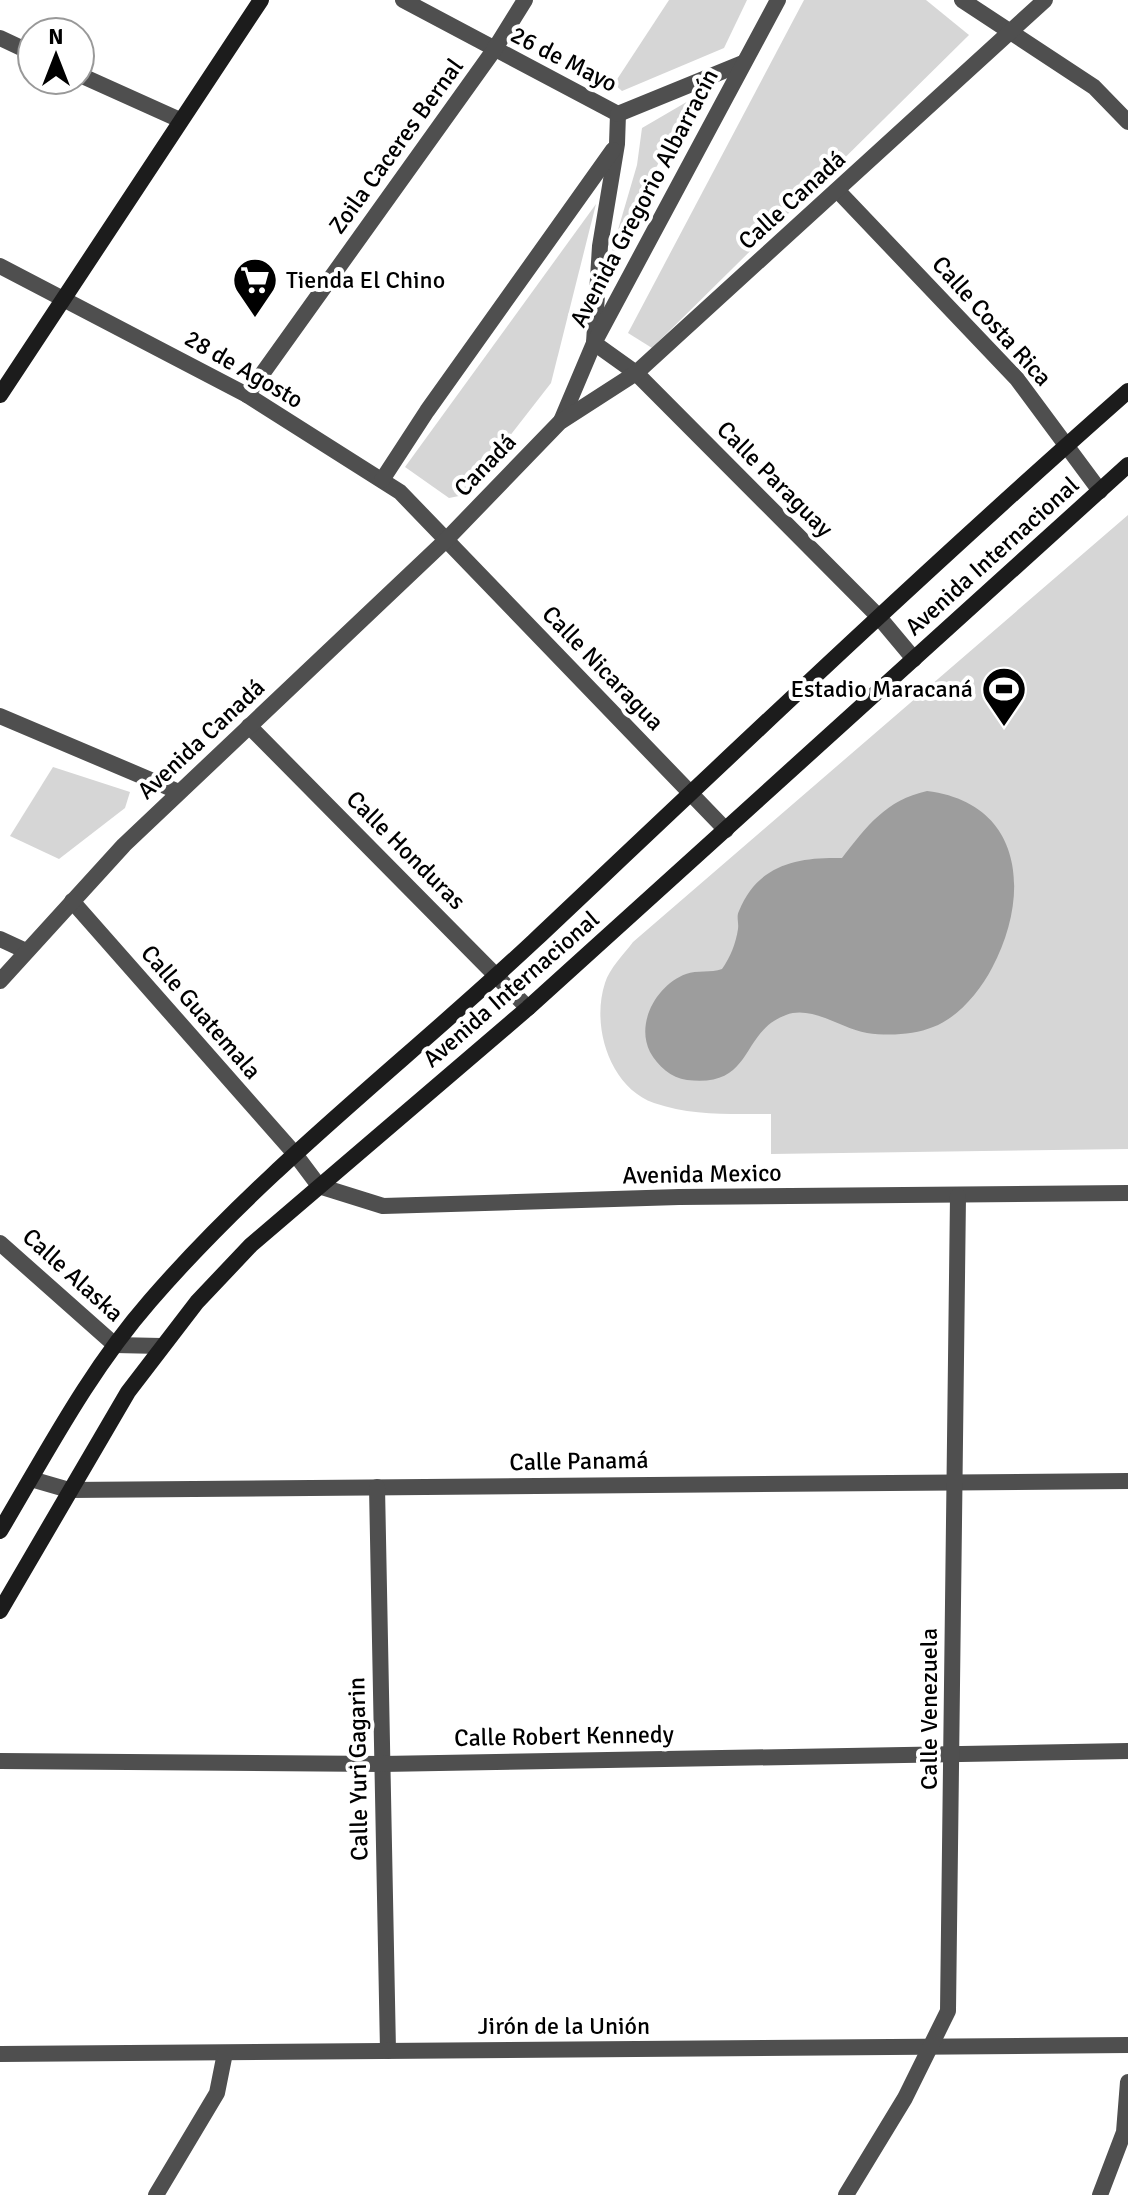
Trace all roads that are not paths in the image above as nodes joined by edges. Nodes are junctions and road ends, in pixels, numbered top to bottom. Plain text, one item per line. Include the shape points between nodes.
1 (261, 0) edge
2 (403, 0) edge
3 (525, 0) edge
4 (778, 0) edge
5 (962, 0) edge
6 (1045, 0) edge
7 (1013, 32) junction
8 (494, 50) junction
9 (743, 63) junction
10 (96, 82) edge
11 (618, 114) junction
12 (180, 120) junction
13 (1128, 122) edge
14 (617, 144) junction
15 (838, 191) junction
16 (0, 266) edge
17 (63, 296) junction
18 (594, 343) junction
19 (636, 373) junction
20 (1128, 391) edge
21 (0, 395) edge
22 (247, 395) junction
23 (560, 422) junction
24 (1066, 446) junction
25 (1128, 465) edge
26 (382, 480) junction
27 (1100, 491) junction
28 (445, 541) junction
29 (878, 616) junction
30 (914, 659) junction
31 (0, 716) edge
32 (249, 726) junction
33 (179, 792) junction
34 (691, 793) junction
35 (726, 830) junction
36 (72, 901) junction
37 (0, 939) edge
38 (26, 951) junction
39 (497, 976) junction
40 (0, 981) edge
41 (528, 1008) junction
42 (295, 1154) junction
43 (319, 1186) junction
44 (1128, 1193) edge
45 (958, 1196) junction
46 (0, 1243) edge
47 (115, 1345) junction
48 (161, 1346) junction
49 (31, 1479) junction
50 (1128, 1481) edge
51 (953, 1482) junction
52 (377, 1487) junction
53 (69, 1490) junction
54 (0, 1531) edge
55 (0, 1611) edge
56 (1128, 1751) edge
57 (954, 1754) junction
58 (0, 1761) edge
59 (382, 1764) junction
60 (1128, 2045) edge
61 (932, 2047) junction
62 (388, 2051) junction
63 (225, 2053) junction
64 (0, 2054) edge
65 (1128, 2082) edge
66 (156, 2195) edge
67 (846, 2195) edge
68 (1100, 2195) edge

1 - 12 main road
2 - 8 street, 26 de Mayo
3 - 8 street, Zoila Caceres Bernal
4 - 9 street, Avenida Gregorio Albarracín
5 - 7 street
6 - 7 street, Calle Canadá
7 - 13 street via 1094,87
7 - 15 street, Calle Canadá
8 - 11 street, 26 de Mayo
8 - 22 street, Zoila Caceres Bernal
9 - 11 street
9 - 18 street, Avenida Gregorio Albarracín
10 - 12 street
11 - 14 street
12 - 17 main road
14 - 18 street via 600,246
14 - 26 street
15 - 19 street, Calle Canadá
15 - 24 street, Calle Costa Rica via 1017,379
16 - 17 street, 28 de Agosto
17 - 21 main road
17 - 22 street, 28 de Agosto
18 - 19 street, Calle Paraguay
18 - 23 street, Avenida Gregorio Albarracín
19 - 23 street, Calle Canadá
19 - 29 street, Calle Paraguay
20 - 24 main road, Avenida Internacional
22 - 26 street, 28 de Agosto
23 - 28 street, Canadá
24 - 27 street, Calle Costa Rica
24 - 29 main road, Avenida Internacional
25 - 27 main road, Avenida Internacional
26 - 28 street, 28 de Agosto
27 - 30 main road, Avenida Internacional
28 - 32 street, Avenida Canadá
28 - 34 street, Calle Nicaragua
29 - 30 street, Calle Paraguay
29 - 34 main road, Avenida Internacional
30 - 35 main road, Avenida Internacional
31 - 33 street
32 - 33 street, Avenida Canadá
32 - 39 street, Calle Honduras
33 - 36 street, Avenida Canadá
34 - 35 street, Calle Nicaragua
34 - 39 main road, Avenida Internacional
35 - 41 main road, Avenida Internacional
36 - 38 street, Avenida Canadá
36 - 42 street, Calle Guatemala
37 - 38 street
38 - 40 street, Avenida Canadá
39 - 41 street, Calle Honduras
39 - 42 main road, Avenida Internacional
41 - 43 main road, Avenida Internacional
42 - 43 street
42 - 47 main road, Avenida Internacional via 187,1261
43 - 45 street, Avenida Mexico via 383,1206
43 - 48 main road, Avenida Internacional via 251,1245
44 - 45 street, Avenida Mexico
45 - 51 street, Calle Venezuela
46 - 47 street, Calle Alaska
47 - 48 street, Calle Alaska
47 - 49 main road, Avenida Internacional
48 - 53 main road, Avenida Internacional
49 - 53 street, Calle Panamá
49 - 54 main road, Avenida Internacional
50 - 51 street, Calle Panamá
51 - 52 street, Calle Panamá
51 - 57 street, Calle Venezuela
52 - 53 street, Calle Panamá
52 - 59 street, Calle Yuri Gagarin
53 - 55 main road, Avenida Internacional
56 - 57 street, Calle Robert Kennedy
57 - 59 street, Calle Robert Kennedy
57 - 61 street, Calle Venezuela via 948,2011
58 - 59 street, Calle Robert Kennedy
59 - 62 street, Calle Yuri Gagarin
60 - 61 street, Jirón de la Unión
61 - 62 street, Jirón de la Unión
61 - 67 street, Calle Venezuela
62 - 63 street, Jirón de la Unión
63 - 64 street, Jirón de la Unión
63 - 66 street via 217,2093
65 - 68 street via 1124,2132

